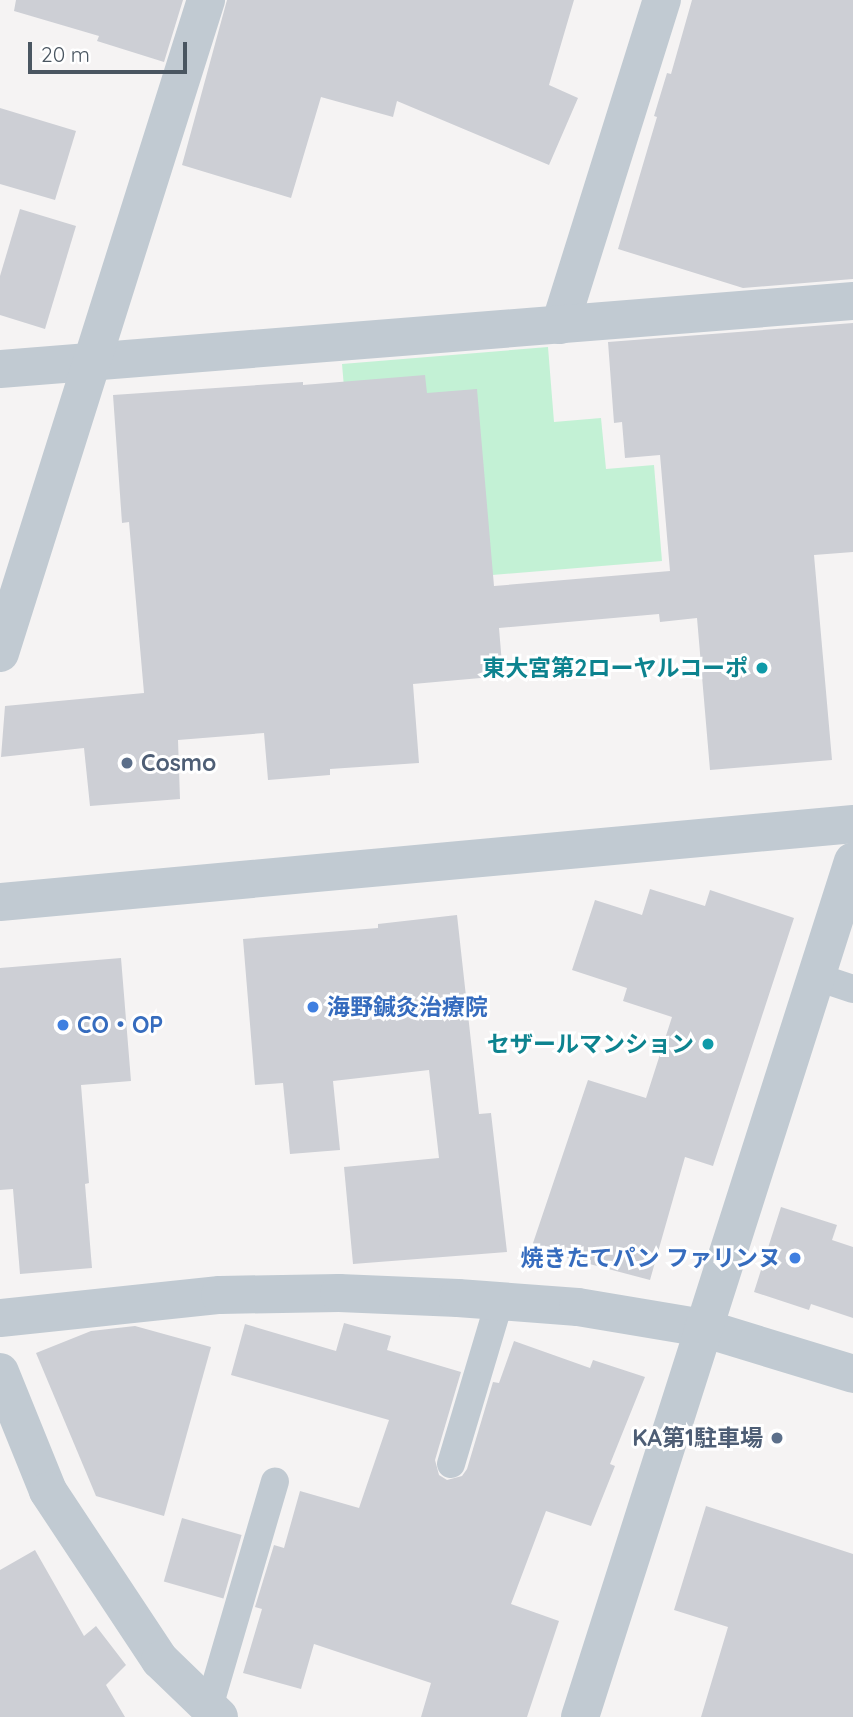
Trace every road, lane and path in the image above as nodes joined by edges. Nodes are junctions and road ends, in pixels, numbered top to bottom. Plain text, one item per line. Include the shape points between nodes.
1 (206, 0) edge
2 (662, 0) edge
3 (853, 301) edge
4 (560, 325) junction
5 (91, 361) junction
6 (0, 369) edge
7 (0, 653) edge
8 (853, 824) edge
9 (853, 861) edge
10 (0, 902) edge
11 (814, 976) junction
12 (853, 989) edge
13 (500, 1300) junction
14 (0, 1318) edge
15 (703, 1328) junction
16 (0, 1372) edge
17 (853, 1374) edge
18 (451, 1464) dead end
19 (275, 1481) dead end
20 (214, 1712) edge
21 (580, 1717) edge

1 - 5 street
2 - 4 street
3 - 4 street
4 - 5 street
5 - 6 street
5 - 7 street
8 - 10 street
9 - 11 street
11 - 12 lane
11 - 15 street
13 - 14 street via 339,1293 220,1295
13 - 15 street via 578,1307
13 - 18 lane
15 - 17 street
15 - 21 street
16 - 20 street via 48,1491 160,1660
19 - 20 lane

